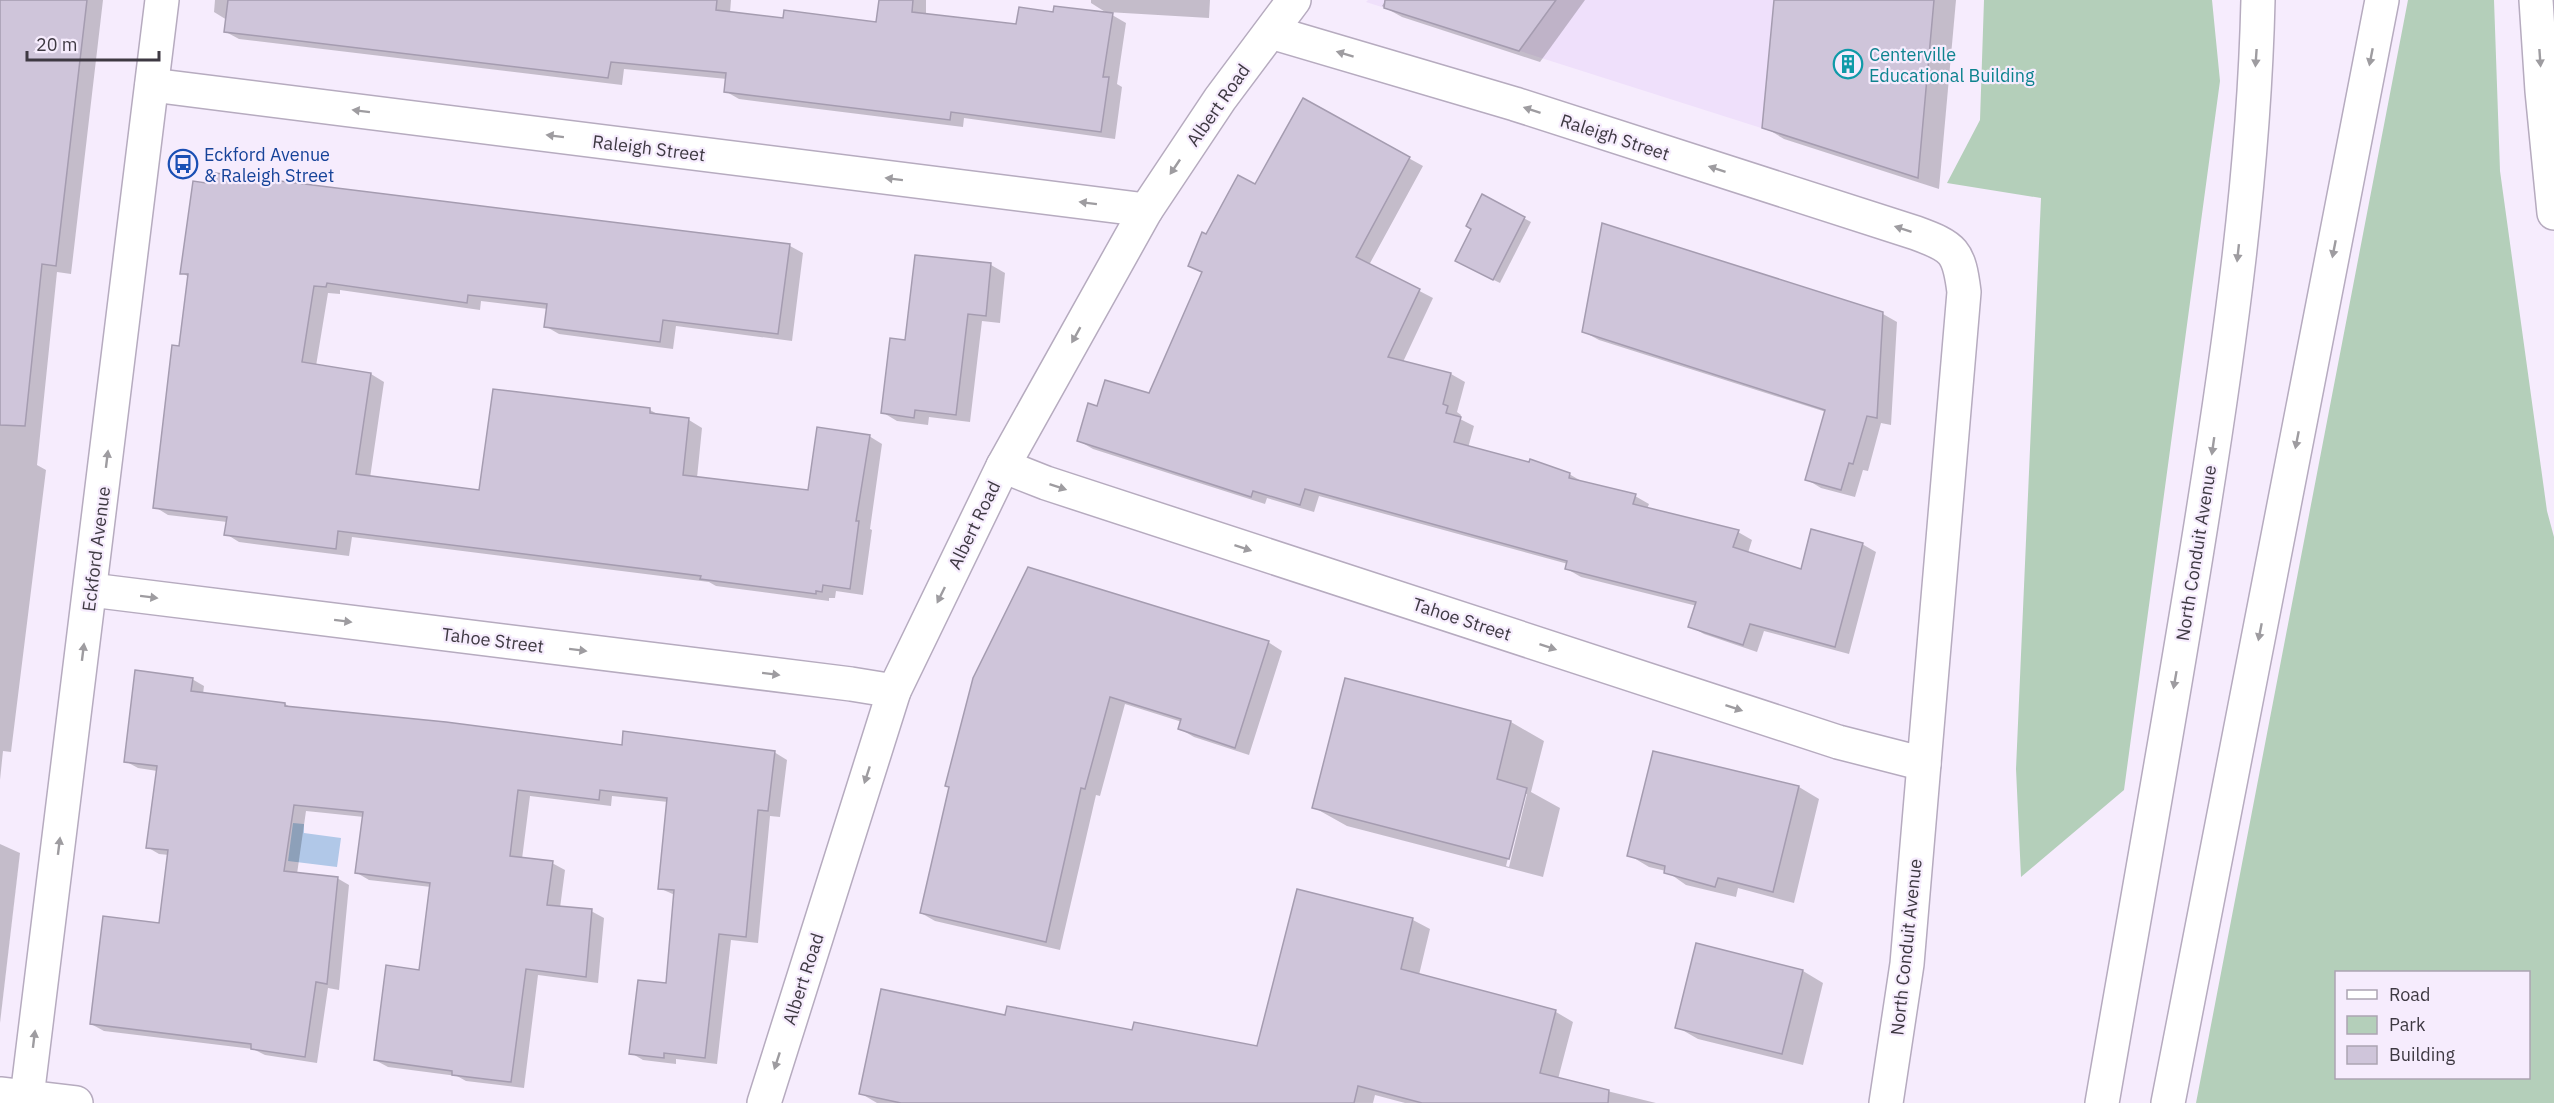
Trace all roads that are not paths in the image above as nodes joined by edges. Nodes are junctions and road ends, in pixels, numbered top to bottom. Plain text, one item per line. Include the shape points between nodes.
1 (162, 0) edge
2 (1294, 0) edge
3 (2258, 0) edge
4 (2382, 0) edge
5 (2536, 0) edge
6 (1271, 32) junction
7 (152, 85) junction
8 (1146, 210) junction
9 (2554, 213) edge
10 (1955, 253) joint
11 (1003, 466) junction
12 (91, 590) junction
13 (894, 691) junction
14 (1924, 764) junction
15 (14, 1096) edge
16 (76, 1103) edge
17 (764, 1103) edge
18 (1886, 1103) edge
19 (2102, 1103) edge
20 (2168, 1103) edge

1 - 7 main road, Eckford Avenue
2 - 6 main road, Albert Road
3 -> 19 main road, North Conduit Avenue via 2250,133 2227,352 2191,590
4 -> 20 main road
5 -> 9 main road
6 -> 8 main road, Albert Road via 1220,99
10 -> 6 main road, Raleigh Street via 1916,233 1515,104
8 -> 7 main road, Raleigh Street
12 -> 7 main road, Eckford Avenue
8 -> 11 main road, Albert Road
10 - 14 main road, North Conduit Avenue via 1964,292
11 -> 13 main road, Albert Road
11 -> 14 main road, Tahoe Street via 1838,742
12 -> 13 main road, Tahoe Street
15 -> 12 main road, Eckford Avenue
13 -> 17 main road, Albert Road
14 - 18 main road, North Conduit Avenue via 1907,964
15 - 16 main road

